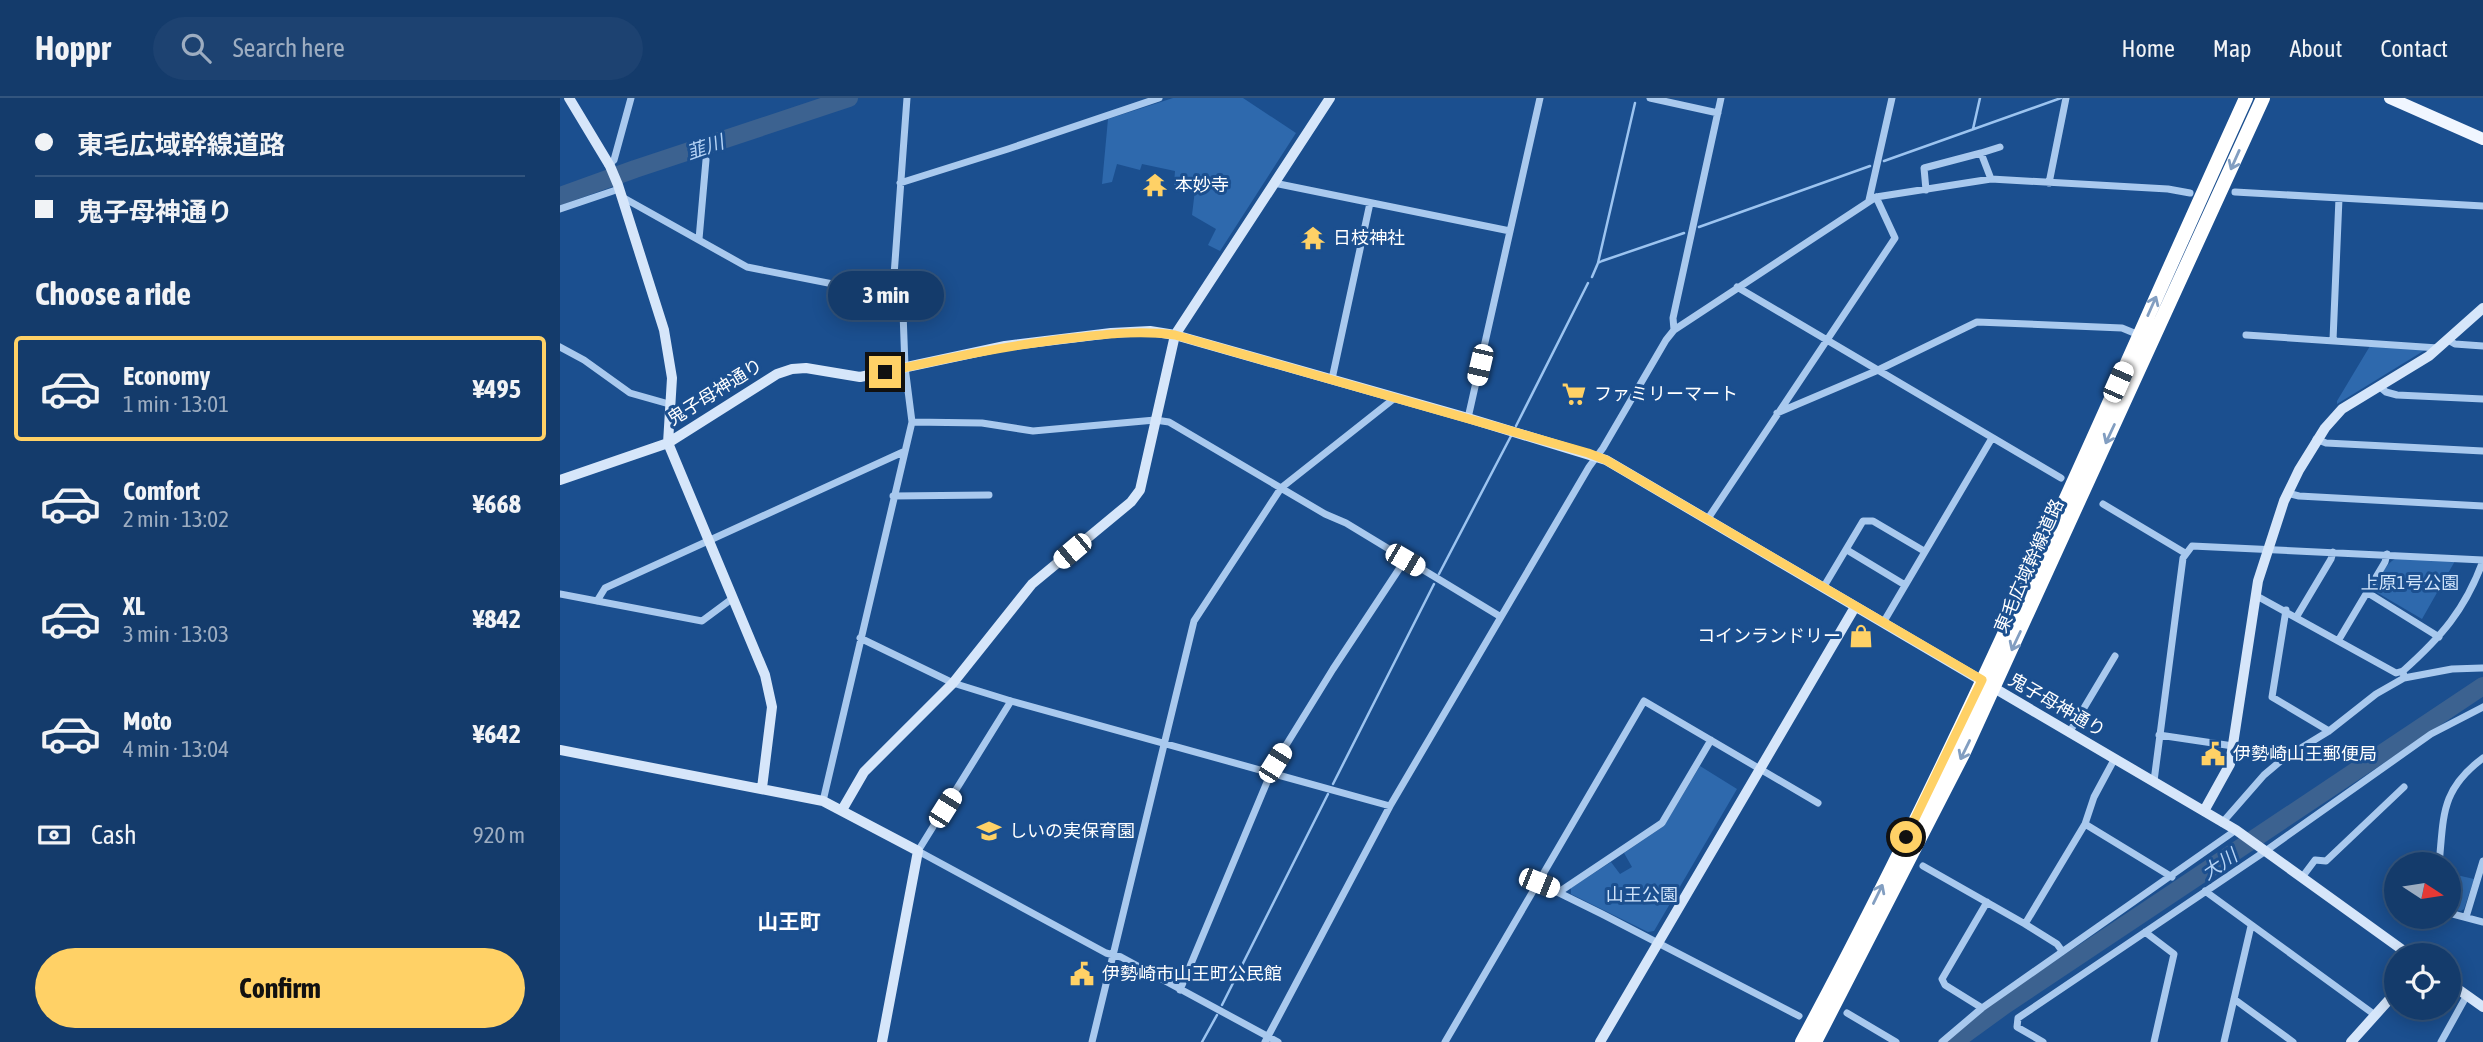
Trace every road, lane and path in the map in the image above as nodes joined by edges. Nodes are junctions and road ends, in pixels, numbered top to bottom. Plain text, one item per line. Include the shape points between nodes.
1 (569, 98) edge
2 (631, 98) edge
3 (907, 98) edge
4 (1159, 98) edge
5 (1330, 98) edge
6 (1540, 98) edge
7 (1650, 98) edge
8 (1721, 98) edge
9 (1892, 98) edge
10 (2066, 98) edge
11 (2246, 98) edge
12 (2263, 98) edge
13 (2390, 98) edge
14 (1718, 113) junction
15 (2483, 139) edge
16 (2000, 147) dead end
17 (1981, 153) junction
18 (706, 160) dead end
19 (610, 167) junction
20 (1991, 179) junction
21 (900, 183) junction
22 (1275, 183) junction
23 (2049, 183) junction
24 (619, 190) junction
25 (1926, 190) junction
26 (2235, 192) dead end
27 (2190, 193) dead end
28 (1873, 198) junction
29 (2339, 198) junction
30 (1370, 203) junction
31 (2483, 206) edge
32 (560, 209) edge
33 (1510, 231) junction
34 (699, 239) junction
35 (1737, 287) junction
36 (894, 296) junction
37 (2483, 308) edge
38 (1674, 330) junction
39 (1175, 335) junction
40 (2138, 335) junction
41 (2246, 335) dead end
42 (2333, 340) junction
43 (2448, 340) junction
44 (1826, 341) junction
45 (2483, 346) edge
46 (560, 347) edge
47 (2438, 348) junction
48 (905, 367) junction
49 (1876, 371) junction
50 (1332, 379) junction
51 (2379, 386) junction
52 (1396, 397) junction
53 (2483, 399) edge
54 (669, 404) junction
55 (1777, 413) junction
56 (1468, 418) junction
57 (1155, 420) junction
58 (912, 422) junction
59 (1992, 439) junction
60 (2316, 439) junction
61 (668, 443) junction
62 (903, 452) junction
63 (2483, 452) edge
64 (1597, 456) junction
65 (2061, 478) dead end
66 (560, 480) edge
67 (1281, 488) junction
68 (2287, 493) junction
69 (989, 495) dead end
70 (893, 496) junction
71 (2103, 504) dead end
72 (2483, 506) edge
73 (1707, 520) junction
74 (709, 542) junction
75 (2268, 549) junction
76 (1847, 550) junction
77 (1924, 551) junction
78 (2333, 552) junction
79 (2185, 553) junction
80 (2387, 554) junction
81 (1405, 560) junction
82 (2483, 561) edge
83 (1905, 585) junction
84 (1823, 588) junction
85 (2368, 593) junction
86 (560, 594) edge
87 (2255, 594) junction
88 (733, 598) junction
89 (597, 601) junction
90 (1855, 607) junction
91 (2286, 610) junction
92 (2297, 616) junction
93 (1501, 617) junction
94 (1883, 623) junction
95 (2440, 637) junction
96 (860, 638) junction
97 (2338, 641) junction
98 (2115, 656) dead end
99 (2482, 667) edge
100 (2403, 674) junction
101 (953, 683) junction
102 (1988, 684) junction
103 (1012, 701) junction
104 (2483, 707) edge
105 (2329, 731) junction
106 (2069, 733) junction
107 (2160, 736) junction
108 (1711, 740) junction
109 (1163, 743) junction
110 (2233, 746) junction
111 (560, 750) edge
112 (2115, 758) junction
113 (2483, 758) edge
114 (1760, 769) junction
115 (1271, 772) junction
116 (2154, 780) junction
117 (2404, 787) dead end
118 (762, 788) junction
119 (823, 801) junction
120 (1818, 803) dead end
121 (1390, 806) junction
122 (842, 810) junction
123 (2204, 811) junction
124 (2222, 823) junction
125 (2085, 824) junction
126 (2238, 832) junction
127 (2264, 849) junction
128 (918, 851) junction
129 (2440, 852) edge
130 (2483, 861) edge
131 (1923, 866) dead end
132 (2172, 877) junction
133 (2303, 877) junction
134 (1539, 883) junction
135 (1559, 891) junction
136 (2205, 891) junction
137 (1987, 902) junction
138 (2461, 916) edge
139 (2466, 917) junction
140 (2483, 922) edge
141 (2025, 924) junction
142 (2251, 926) junction
143 (2144, 932) junction
144 (1658, 943) junction
145 (2393, 943) edge
146 (2062, 951) junction
147 (1113, 955) junction
148 (1180, 990) junction
149 (2461, 991) edge
150 (2467, 995) junction
151 (2234, 999) junction
152 (2384, 1005) edge
153 (1982, 1007) junction
154 (2483, 1007) edge
155 (1847, 1013) dead end
156 (2375, 1015) junction
157 (1799, 1016) dead end
158 (1266, 1039) edge
159 (882, 1042) edge
160 (1092, 1042) edge
161 (1278, 1042) edge
162 (1445, 1042) edge
163 (1600, 1042) edge
164 (1802, 1042) edge
165 (1815, 1042) edge
166 (1896, 1042) edge
167 (1942, 1042) edge
168 (2043, 1042) edge
169 (2154, 1042) edge
170 (2224, 1042) edge
171 (2293, 1042) edge
172 (2351, 1042) edge
173 (2441, 1042) edge

1 - 19 street
2 - 19 street
3 - 21 street
4 - 21 street
5 - 22 street
6 - 33 street
7 - 14 street
8 - 14 street
9 - 28 street
10 - 23 street
40 -> 11 highway, 東毛広域幹線道路
12 -> 102 highway, 東毛広域幹線道路
13 - 15 main road
14 - 38 street via 1673,317
16 - 17 street
17 - 20 street
17 - 25 street via 1924,168
18 - 34 street
19 - 24 street
20 - 23 street
20 - 25 street
21 - 36 street
22 - 30 street
22 - 39 street
23 - 27 street
24 - 32 street
24 - 34 street
24 - 54 street via 664,330 672,378
25 - 28 street
26 - 29 street
28 - 35 street
28 - 44 street via 1895,238
29 - 31 street
29 - 42 street
30 - 33 street
30 - 50 street
33 - 56 street
34 - 36 street via 751,268
35 - 38 street
35 - 44 street
36 - 48 street via 902,307
37 - 43 street
38 - 64 street
39 - 48 street, 鬼子母神通り via 1141,332 1005,346
39 - 50 street, 鬼子母神通り
39 - 57 street
40 - 49 street via 2118,328 1977,322
40 - 102 highway, 東毛広域幹線道路
41 - 42 street
42 - 47 street
43 - 45 street
43 - 47 street
44 - 49 street
44 - 55 street
46 - 54 street via 630,393
47 - 51 street
48 - 58 street
48 - 61 street, 鬼子母神通り via 860,377 807,369 783,371
49 - 55 street
49 - 59 street
50 - 52 street, 鬼子母神通り
51 - 53 street via 2397,394
51 - 60 street via 2342,409
52 - 56 street, 鬼子母神通り
52 - 67 street
54 - 61 street
55 - 73 street
56 - 64 street, 鬼子母神通り
57 - 58 street via 1033,430 982,423
57 - 67 street via 1169,422
57 - 101 street via 1140,490 1131,502 1032,583
58 - 62 street
59 - 65 street
59 - 77 street
60 - 63 street
60 - 68 street
61 - 66 street, 鬼子母神通り
61 - 74 street
62 - 70 street
62 - 74 street
64 - 73 street, 鬼子母神通り
64 - 93 street
67 - 81 street
67 - 109 street via 1194,621
68 - 72 street
68 - 75 street
69 - 70 street
70 - 96 street
71 - 79 street
73 - 84 street, 鬼子母神通り
74 - 88 street
74 - 89 street via 606,588
75 - 78 street
75 - 79 street via 2198,545
75 - 87 street
76 - 77 street via 1863,522 1869,520
76 - 83 street
76 - 84 street
77 - 83 street
78 - 80 street
78 - 92 street
79 - 107 street
80 - 82 street
80 - 85 street
81 - 93 street
81 - 115 street
82 - 95 street via 2468,599
83 - 94 street
84 - 90 street, 鬼子母神通り
85 - 95 street
85 - 97 street
86 - 89 street
87 - 91 street
87 - 110 street
88 - 89 street via 702,621
88 - 118 street via 765,675 772,707
90 - 94 street, 鬼子母神通り
90 - 114 street
91 - 92 street
91 - 105 street via 2272,697
92 - 97 street
93 - 121 street
94 - 102 street, 鬼子母神通り
95 - 100 street
96 - 101 street
96 - 119 street
97 - 100 street
98 - 106 street
99 - 100 street
100 - 105 street
101 - 103 street
101 - 122 street via 864,772
102 - 106 street, 鬼子母神通り
164 -> 102 highway, 東毛広域幹線道路
102 -> 165 highway, 東毛広域幹線道路 via 1958,766
103 - 109 street
103 - 128 street
104 - 127 street via 2431,734
105 - 124 street via 2264,775
106 - 112 street, 鬼子母神通り
107 - 110 street
107 - 116 street
108 - 114 street
108 - 134 street via 1644,701
108 - 135 street via 1662,823
109 - 115 street
109 - 147 street
110 - 123 street via 2227,772
111 - 118 street
112 - 116 street, 鬼子母神通り
112 - 125 street
113 - 129 street via 2456,783 2445,805
114 - 120 street
114 - 144 street
115 - 121 street
115 - 148 street
116 - 123 street, 鬼子母神通り
117 - 133 street via 2326,862 2315,860
118 - 119 street
119 - 122 street
121 - 158 street
122 - 128 street
123 - 124 street, 鬼子母神通り
124 - 126 street, 鬼子母神通り
125 - 132 street
125 - 141 street
126 - 127 street, 鬼子母神通り
126 - 132 street
127 - 133 street
127 - 136 street
128 - 147 street
128 - 159 street
130 - 139 street
131 - 137 street
132 - 146 street
133 - 145 street
134 - 135 street
134 - 162 street
135 - 144 street
136 - 142 street
136 - 143 street
137 - 141 street
137 - 153 street via 1942,979
138 - 139 street
139 - 140 street
141 - 146 street
142 - 151 street
142 - 156 street
143 - 168 street via 2018,1018 2017,1027
143 - 169 street via 2174,954
144 - 157 street
144 - 163 street
146 - 153 street
147 - 148 street
147 - 160 street
148 - 158 street
149 - 150 street
150 - 154 street
150 - 173 street
151 - 170 street
151 - 171 street
152 - 156 street
153 - 167 street
155 - 166 street
156 - 172 street
158 - 161 street

